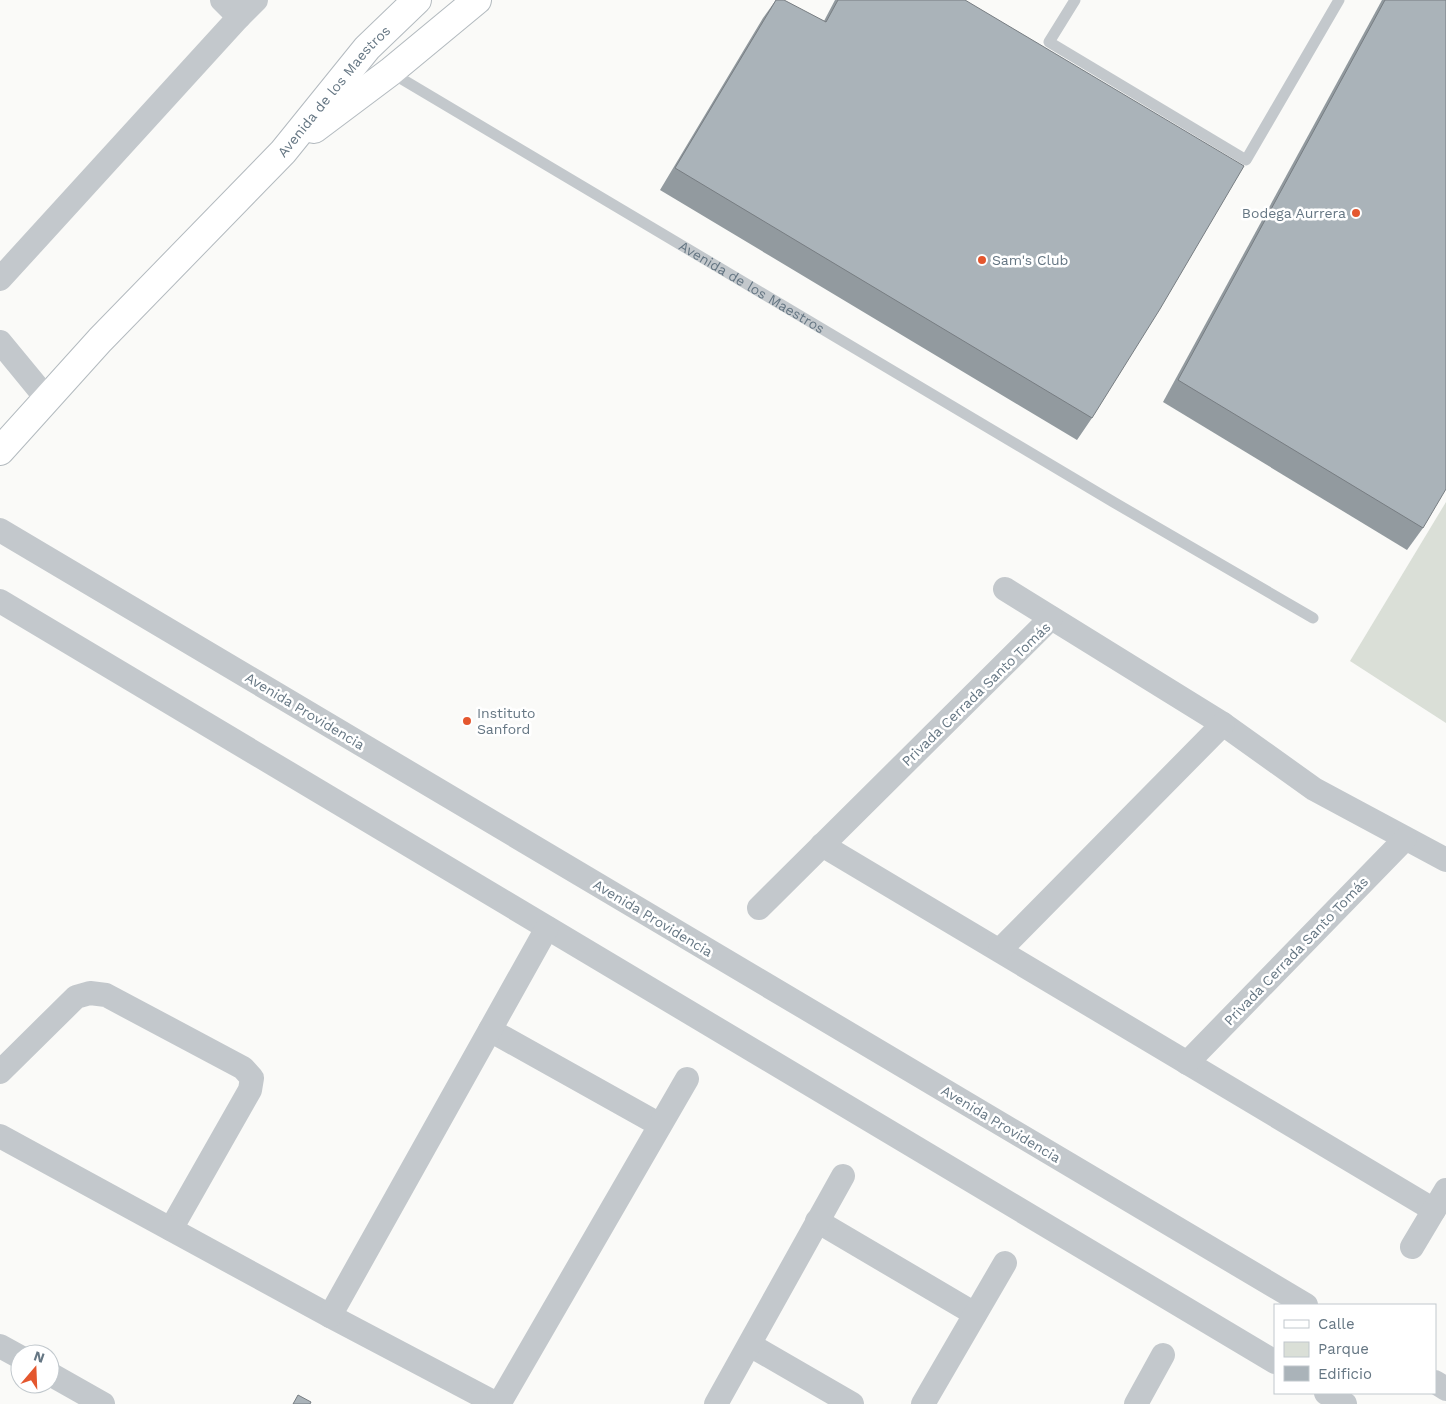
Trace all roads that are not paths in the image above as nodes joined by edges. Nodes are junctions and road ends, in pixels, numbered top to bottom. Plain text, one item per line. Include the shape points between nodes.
1 (222, 0) edge
2 (256, 0) edge
3 (417, 0) edge
4 (477, 0) edge
5 (1075, 0) edge
6 (1339, 0) edge
7 (239, 17) junction
8 (390, 72) junction
9 (282, 152) junction
10 (0, 279) edge
11 (0, 342) edge
12 (47, 399) junction
13 (0, 451) edge
14 (0, 530) edge
15 (1005, 590) dead end
16 (0, 601) edge
17 (1051, 618) junction
18 (1313, 618) dead end
19 (1222, 724) junction
20 (1405, 839) junction
21 (822, 845) junction
22 (1446, 860) edge
23 (759, 908) dead end
24 (547, 928) junction
25 (1000, 950) junction
26 (490, 1030) junction
27 (1187, 1063) junction
28 (0, 1072) edge
29 (687, 1079) dead end
30 (660, 1125) junction
31 (0, 1136) edge
32 (842, 1176) dead end
33 (1440, 1200) edge
34 (818, 1222) junction
35 (171, 1229) junction
36 (1412, 1247) dead end
37 (1005, 1264) dead end
38 (1304, 1304) edge
39 (975, 1314) junction
40 (330, 1316) junction
41 (750, 1345) junction
42 (1163, 1355) dead end
43 (1274, 1361) edge
44 (60, 1380) edge
45 (1328, 1394) edge
46 (103, 1404) edge
47 (498, 1404) edge
48 (716, 1404) edge
49 (852, 1404) edge
50 (922, 1404) edge
51 (1136, 1404) edge
52 (1345, 1404) edge

1 - 7 street
2 - 7 street
3 - 9 main road, Avenida de los Maestros via 367,48
4 - 8 main road, Avenida de los Maestros
5 - 6 lane via 1049,42 1246,160
7 - 10 street
8 - 9 main road, Avenida de los Maestros
8 - 18 lane, Avenida de los Maestros
9 - 12 main road
11 - 12 street
12 - 13 main road
14 - 38 street, Avenida Providencia
15 - 17 street
16 - 24 street
17 - 19 street, Privada Cerrada Santo Tomás
17 - 21 street, Privada Cerrada Santo Tomás
19 - 20 street, Privada Cerrada Santo Tomás via 1314,789
19 - 25 street
20 - 22 street, Privada Cerrada Santo Tomás
20 - 27 street, Privada Cerrada Santo Tomás
21 - 23 street, Privada Cerrada Santo Tomás
21 - 25 street
24 - 26 street
24 - 43 street
25 - 27 street
26 - 30 street
26 - 40 street
27 - 33 street
28 - 35 street via 76,997 90,993 106,995 243,1068 252,1078 250,1090
29 - 30 street
30 - 47 street
31 - 35 street
32 - 34 street
33 - 36 street
34 - 39 street
34 - 41 street
35 - 40 street
37 - 39 street
39 - 50 street
40 - 47 street
41 - 48 street
41 - 49 street
42 - 51 street
44 - 46 street
45 - 52 street

